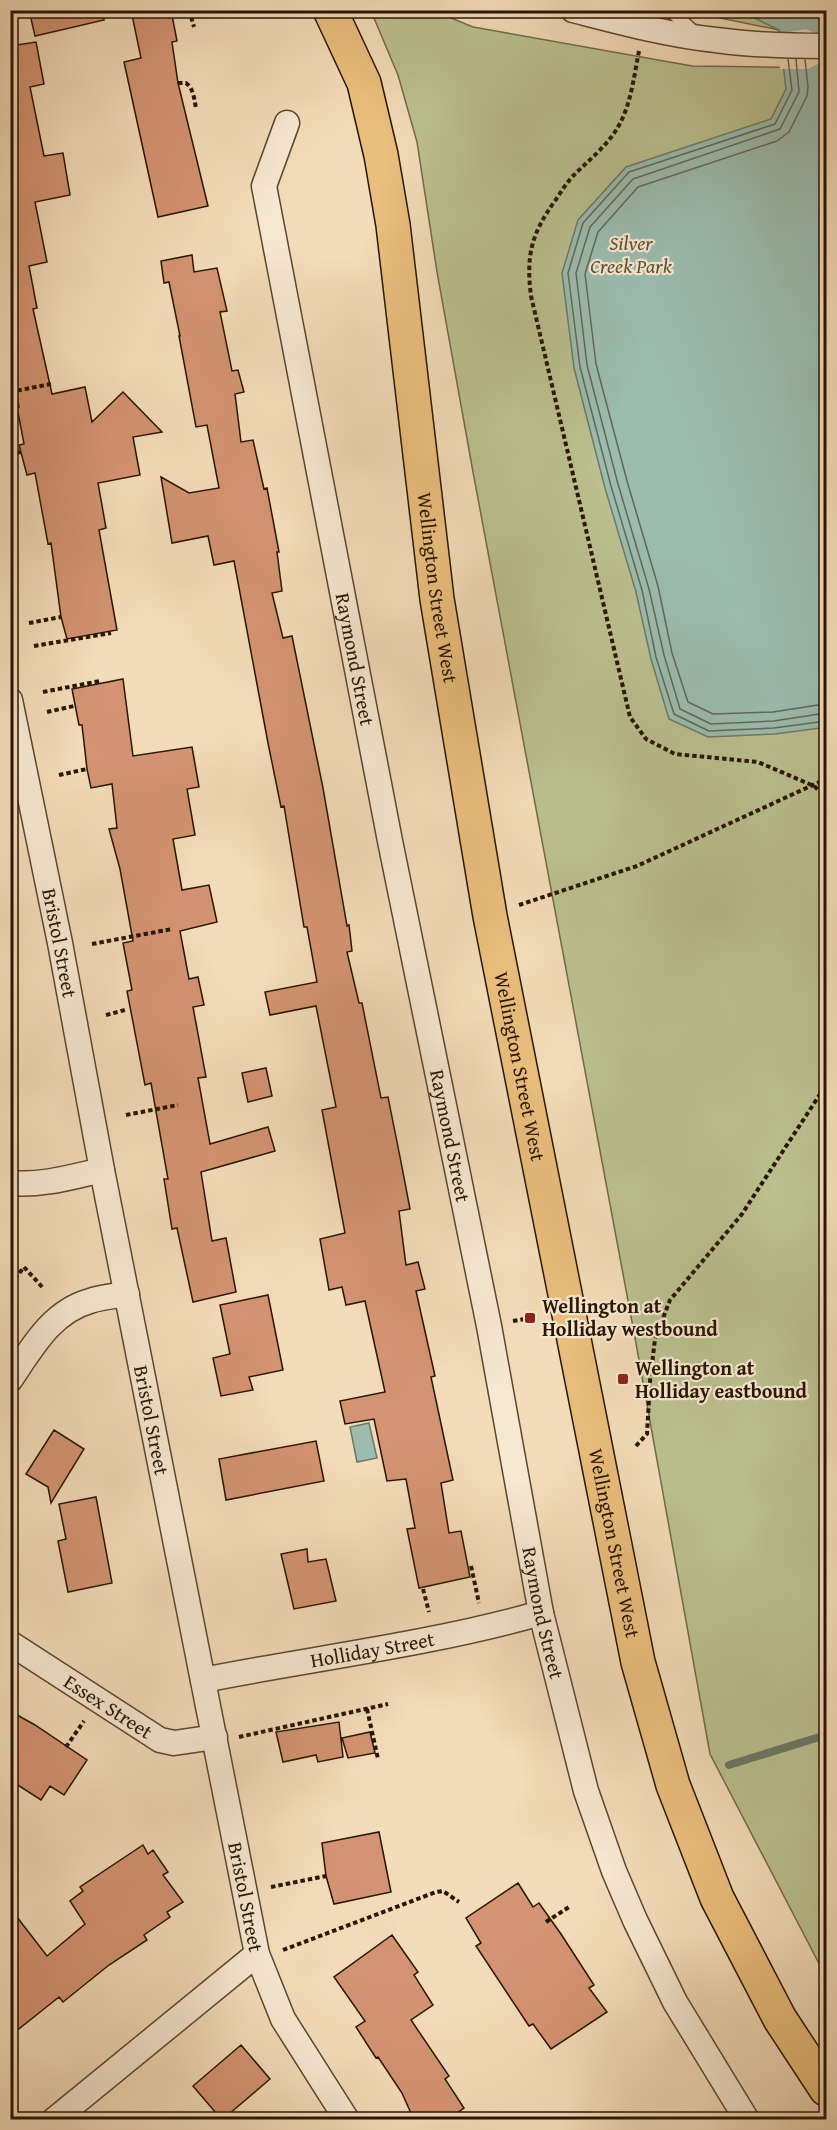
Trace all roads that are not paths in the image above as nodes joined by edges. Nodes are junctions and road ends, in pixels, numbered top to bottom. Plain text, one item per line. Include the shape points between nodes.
1 (330, 10) edge
2 (573, 10) edge
3 (670, 10) edge
4 (700, 38) junction
5 (826, 46) edge
6 (287, 123) dead end
7 (10, 700) edge
8 (15, 748) edge
9 (102, 1170) junction
10 (10, 1183) edge
11 (127, 1294) junction
12 (10, 1380) edge
13 (541, 1612) junction
14 (10, 1643) edge
15 (203, 1680) junction
16 (227, 1737) junction
17 (257, 1954) junction
18 (826, 2089) edge
19 (54, 2120) edge
20 (347, 2120) edge
21 (747, 2120) edge

1 - 18 main road, Wellington Street West via 364,83 381,154 393,225 437,599 490,916 638,1662 670,1775 717,1898 780,2019
2 - 4 street
3 - 4 lane
4 - 5 street via 777,46
6 - 13 street, Raymond Street via 264,186 390,841 489,1326
7 - 8 street, Bristol Street
8 - 9 street, Bristol Street via 60,943
9 - 10 street via 45,1182
9 - 11 street, Bristol Street
11 - 12 street via 90,1300 62,1314 42,1333
11 - 15 street, Bristol Street
13 - 15 street, Holliday Street via 484,1627
13 - 21 street, Raymond Street via 586,1791 614,1871 675,2002
14 - 16 street, Essex Street via 160,1740 174,1743
15 - 16 street, Bristol Street
16 - 17 street, Bristol Street
17 - 19 street
17 - 20 street, Bristol Street via 283,2019

